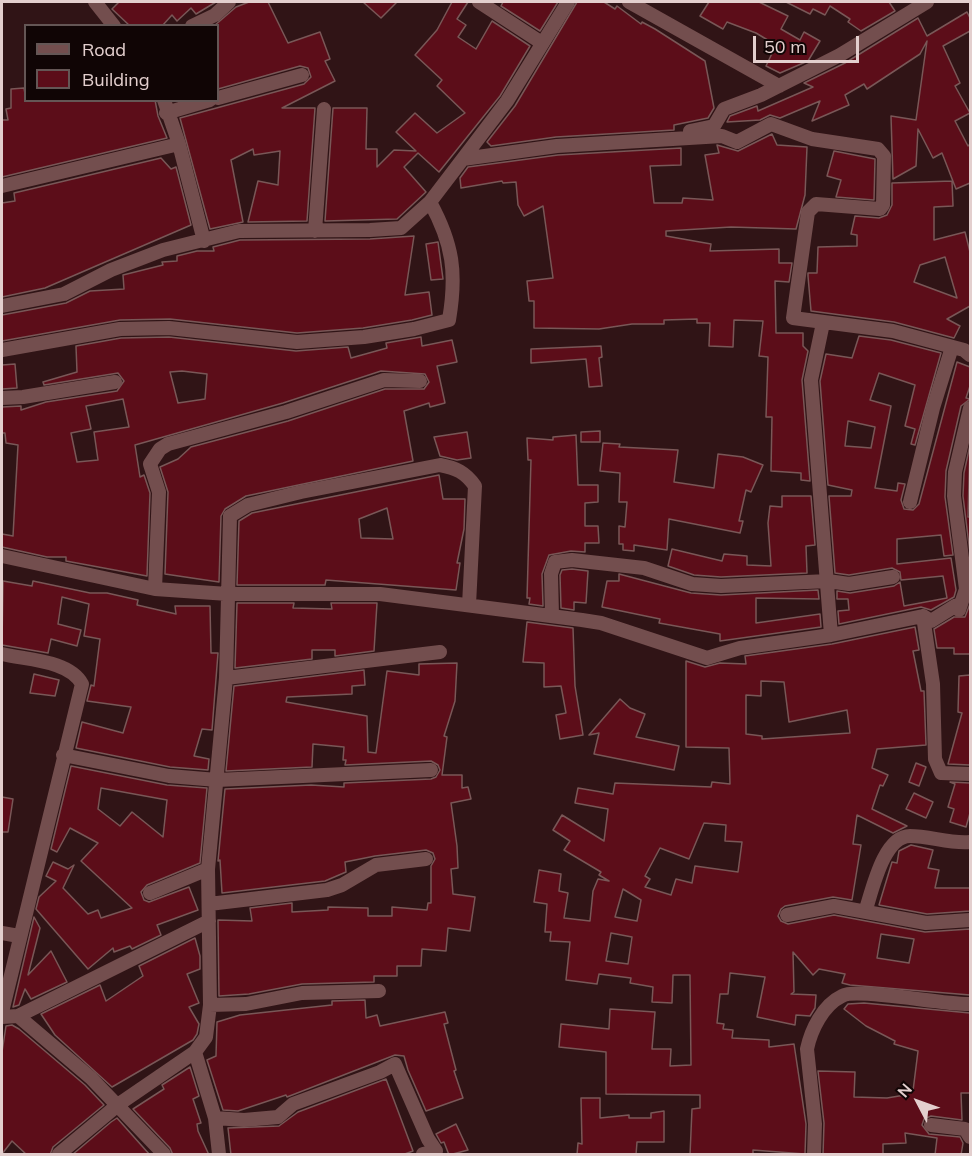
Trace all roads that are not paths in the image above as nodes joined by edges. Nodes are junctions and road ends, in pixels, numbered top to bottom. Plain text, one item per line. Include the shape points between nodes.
1 (95, 2) edge
2 (229, 2) edge
3 (479, 2) edge
4 (568, 2) edge
5 (629, 2) edge
6 (927, 2) edge
7 (112, 24) edge
8 (196, 24) edge
9 (542, 43) junction
10 (302, 75) dead end
11 (780, 86) junction
12 (219, 98) edge
13 (197, 102) edge
14 (165, 107) edge
15 (324, 108) dead end
16 (658, 138) junction
17 (179, 144) junction
18 (463, 159) junction
19 (2, 186) edge
20 (430, 202) junction
21 (315, 231) junction
22 (204, 241) junction
23 (2, 306) edge
24 (823, 323) junction
25 (952, 347) junction
26 (2, 350) edge
27 (970, 355) edge
28 (420, 381) dead end
29 (115, 382) dead end
30 (2, 398) edge
31 (970, 408) edge
32 (964, 461) edge
33 (910, 502) dead end
34 (2, 556) edge
35 (893, 577) dead end
36 (828, 581) junction
37 (155, 589) junction
38 (968, 589) edge
39 (228, 594) junction
40 (469, 605) junction
41 (552, 615) junction
42 (923, 616) junction
43 (831, 635) junction
44 (440, 652) dead end
45 (2, 654) edge
46 (226, 678) junction
47 (63, 755) junction
48 (431, 770) dead end
49 (970, 774) edge
50 (217, 780) junction
51 (970, 842) edge
52 (426, 859) dead end
53 (208, 869) junction
54 (150, 893) dead end
55 (208, 904) junction
56 (865, 912) junction
57 (787, 915) dead end
58 (970, 920) edge
59 (209, 921) junction
60 (2, 933) edge
61 (18, 936) junction
62 (379, 991) dead end
63 (970, 1004) edge
64 (210, 1005) junction
65 (2, 1012) edge
66 (18, 1016) junction
67 (2, 1017) edge
68 (195, 1052) junction
69 (119, 1104) junction
70 (215, 1118) junction
71 (931, 1125) dead end
72 (970, 1137) edge
73 (59, 1155) edge
74 (164, 1155) edge
75 (219, 1155) edge
76 (423, 1155) edge
77 (814, 1155) edge

1 - 7 street
2 - 8 street via 215,15
3 - 9 street
4 - 9 street
5 - 11 street
6 - 11 street
9 - 18 street via 507,101
10 - 12 street
11 - 16 street via 723,109 714,126
13 - 14 street
14 - 17 street
15 - 21 street
16 - 18 street
16 - 24 street via 722,136 736,142 771,124 812,139 882,151 880,209 816,204 808,212 793,318
17 - 19 street
17 - 22 street
18 - 20 street
20 - 21 street via 401,228
20 - 26 street via 449,240 449,320 364,337 297,342 169,328 120,329
21 - 22 street via 239,231
22 - 23 street via 163,250 64,294
24 - 25 street via 893,331
24 - 36 street via 810,380
25 - 27 street
25 - 33 street
28 - 37 street via 384,380 160,449 150,464 159,492
29 - 30 street
31 - 32 street
32 - 38 street via 954,496
34 - 37 street
35 - 36 street via 849,584
36 - 41 street via 692,584 644,568 572,560 555,562 551,574
36 - 43 street
37 - 39 street
38 - 42 street via 958,610 955,606 931,621
39 - 40 street via 347,592
39 - 40 street via 230,516 238,511 301,492 440,465 466,474 475,486
39 - 46 street
40 - 41 street
41 - 43 street via 601,622 707,658 784,640
42 - 43 street
42 - 49 street via 933,684 935,759 941,773
44 - 46 street
45 - 47 street via 67,669 78,676 82,684
46 - 50 street
47 - 50 street via 169,776
47 - 61 street
48 - 50 street
50 - 53 street
51 - 56 street via 908,836 896,841 886,850
52 - 55 street via 376,865 327,890
53 - 54 street
53 - 55 street
55 - 59 street
56 - 57 street via 834,906
56 - 58 street via 926,923
59 - 64 street
59 - 66 street
60 - 61 street
61 - 65 street
62 - 64 street via 302,993 246,1004
63 - 77 street via 858,992 842,995 827,1009 809,1037 807,1049 815,1124
64 - 68 street via 206,1037
66 - 67 street
66 - 69 street
68 - 69 street
68 - 70 street
69 - 73 street
69 - 74 street
70 - 75 street
70 - 76 street via 278,1117 293,1104 395,1064 436,1151
71 - 72 street via 965,1129

